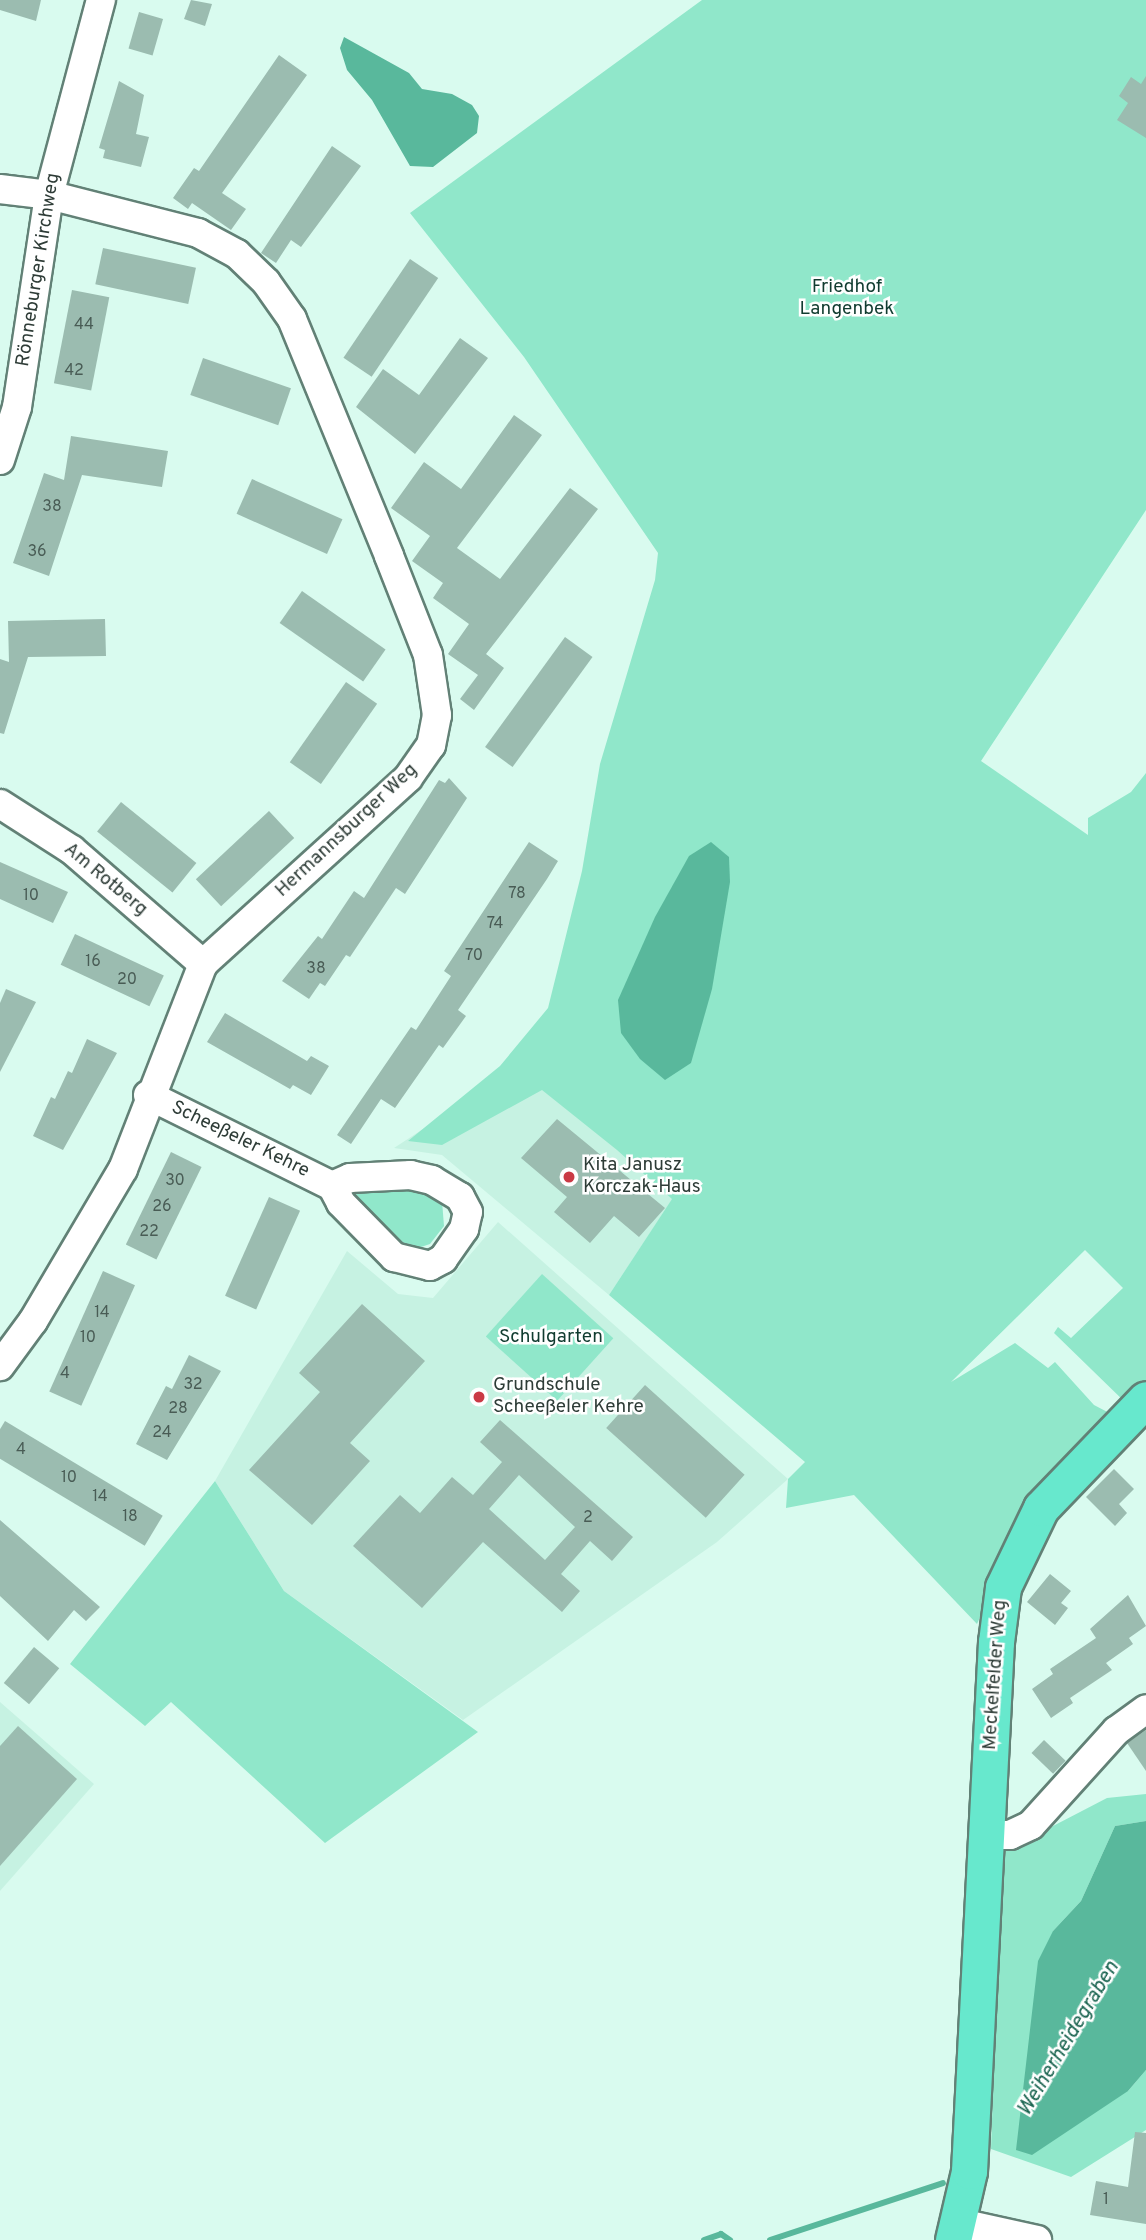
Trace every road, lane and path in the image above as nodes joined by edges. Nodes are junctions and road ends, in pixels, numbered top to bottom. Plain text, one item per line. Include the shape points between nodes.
1 (101, 0) edge
2 (0, 189) edge
3 (48, 195) junction
4 (0, 460) edge
5 (0, 804) edge
6 (203, 964) junction
7 (148, 1095) junction
8 (332, 1186) junction
9 (0, 1366) edge
10 (1146, 1399) edge
11 (1146, 1709) edge
12 (986, 1835) junction
13 (956, 2231) edge
14 (1037, 2240) edge

1 - 3 street, Rönneburger Kirchweg
2 - 3 street, Hermannsburger Weg
3 - 4 street, Rönneburger Kirchweg via 17,407
3 - 6 street, Hermannsburger Weg via 210,238 237,254 277,295 312,367 433,676 438,715 423,760
5 - 6 street, Am Rotberg via 72,850
6 - 7 street, Hermannsburger Weg
7 - 8 street, Scheeßeler Kehre
7 - 9 street, Hermannsburger Weg via 113,1186 33,1321
8 - 8 street, Scheeßeler Kehre via 381,1248 410,1263 430,1266 443,1259 464,1229 468,1212 460,1197 432,1180 411,1175 349,1178
10 - 12 main road, Meckelfelder Weg via 1050,1498 1010,1566 996,1642
11 - 12 street via 1116,1731 1031,1825 1010,1835
12 - 13 main road, Meckelfelder Weg via 971,2145
13 - 14 street

